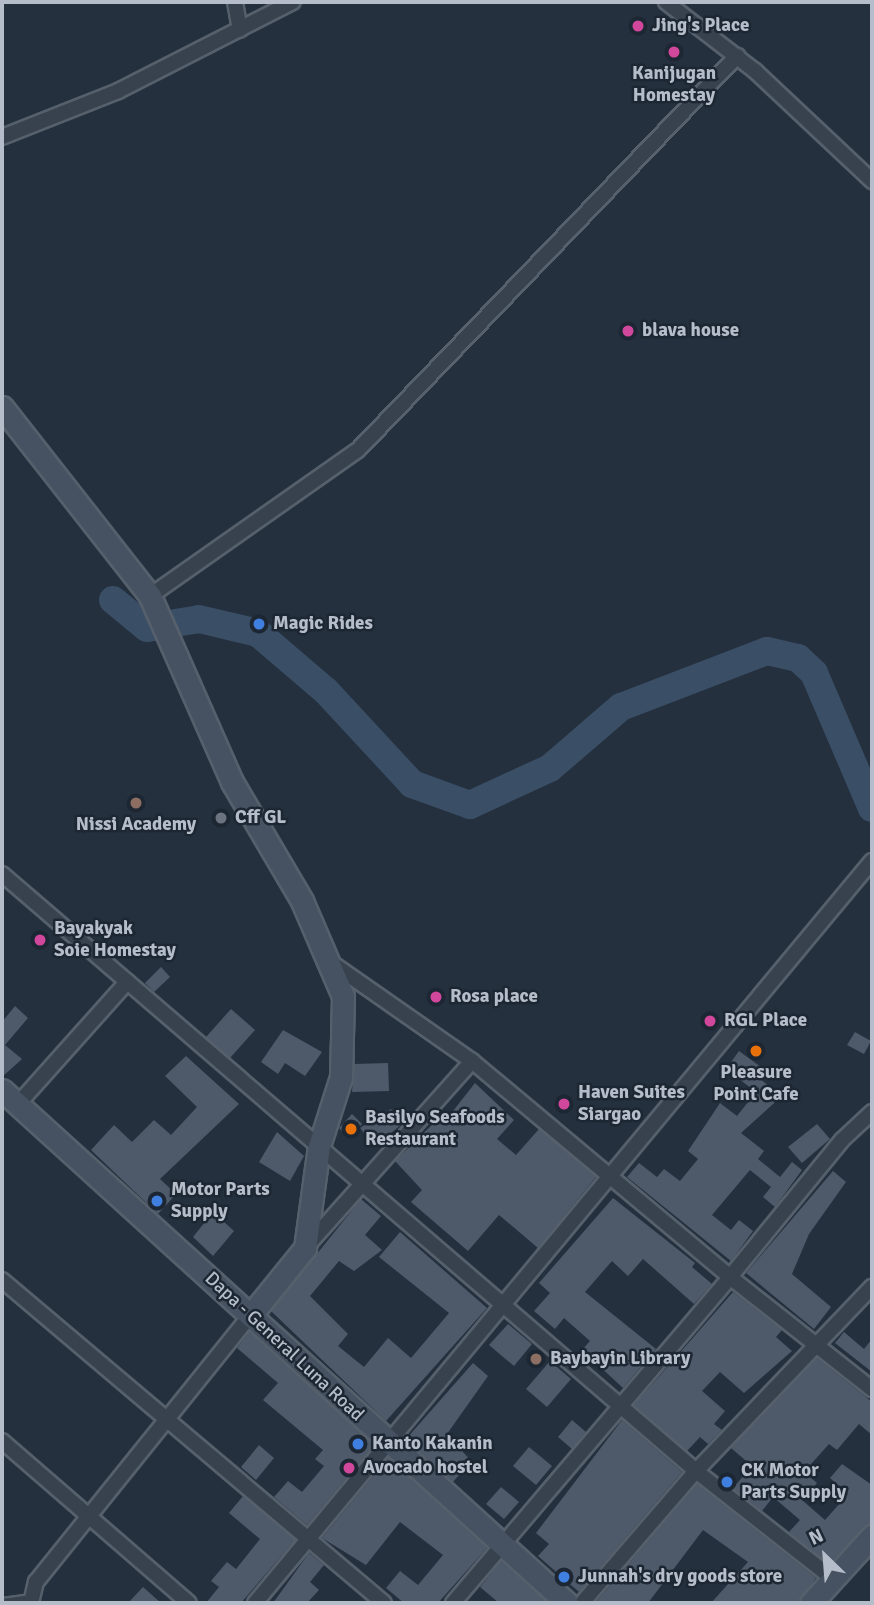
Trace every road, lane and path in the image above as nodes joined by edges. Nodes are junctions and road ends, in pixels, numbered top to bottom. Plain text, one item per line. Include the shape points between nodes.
1 (235, 2) edge
2 (293, 2) edge
3 (666, 2) edge
4 (240, 30) junction
5 (737, 56) junction
6 (2, 137) edge
7 (872, 181) edge
8 (2, 407) edge
9 (150, 596) junction
10 (872, 862) edge
11 (2, 874) edge
12 (333, 964) junction
13 (127, 982) junction
14 (472, 1061) junction
15 (2, 1090) edge
16 (18, 1104) junction
17 (872, 1112) edge
18 (318, 1146) junction
19 (613, 1179) junction
20 (363, 1183) junction
21 (305, 1248) junction
22 (730, 1277) junction
23 (2, 1280) edge
24 (872, 1287) edge
25 (503, 1303) junction
26 (250, 1316) junction
27 (815, 1343) junction
28 (872, 1389) edge
29 (622, 1405) junction
30 (168, 1420) junction
31 (385, 1440) junction
32 (2, 1441) edge
33 (696, 1471) junction
34 (91, 1521) junction
35 (307, 1536) junction
36 (870, 1542) edge
37 (505, 1545) junction
38 (833, 1579) junction
39 (31, 1601) edge
40 (2, 1602) edge
41 (189, 1603) edge
42 (254, 1603) edge
43 (384, 1603) edge
44 (453, 1603) edge
45 (567, 1603) edge
46 (582, 1603) edge
47 (811, 1603) edge

1 - 4 street
2 - 4 street
3 - 5 street
4 - 6 street via 118,91
5 - 7 street
5 - 9 street via 358,450
8 - 9 street
9 - 12 street via 232,782
10 - 19 street
11 - 13 street
12 - 14 street
12 - 18 street via 343,996 343,1063
13 - 16 street
13 - 18 street
14 - 19 street
14 - 20 street
15 - 16 street, Dapa - General Luna Road
16 - 26 street, Dapa - General Luna Road
17 - 22 street via 842,1140
18 - 20 street
18 - 21 street
19 - 22 street
19 - 25 street
20 - 21 street
20 - 25 street
21 - 26 street
22 - 27 street
22 - 29 street
23 - 30 street
24 - 27 street
25 - 29 street
25 - 31 street
26 - 30 street
26 - 31 street, Dapa - General Luna Road
27 - 28 street
27 - 33 street
29 - 33 street
29 - 37 street
30 - 34 street
30 - 35 street
31 - 35 street
31 - 37 street, Dapa - General Luna Road
32 - 34 street
33 - 38 street
33 - 46 street
34 - 39 street via 36,1582
34 - 41 street
35 - 42 street
35 - 43 street
36 - 38 street
37 - 44 street
37 - 45 street, Dapa - General Luna Road
38 - 47 street
39 - 40 lane

